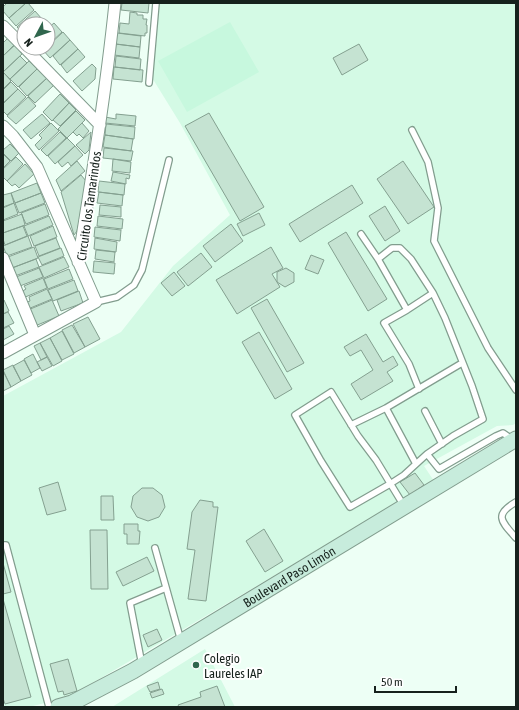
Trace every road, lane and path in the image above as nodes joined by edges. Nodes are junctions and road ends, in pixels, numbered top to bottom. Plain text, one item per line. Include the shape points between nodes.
1 (115, 3) edge
2 (156, 3) edge
3 (3, 26) edge
4 (16, 40) edge
5 (32, 56) edge
6 (149, 83) dead end
7 (100, 125) junction
8 (3, 126) edge
9 (412, 130) dead end
10 (169, 160) dead end
11 (361, 234) dead end
12 (3, 258) edge
13 (378, 259) junction
14 (78, 262) junction
15 (7, 279) edge
16 (433, 293) junction
17 (96, 302) junction
18 (407, 310) junction
19 (35, 335) junction
20 (3, 353) edge
21 (462, 363) junction
22 (419, 389) junction
23 (516, 390) edge
24 (386, 408) junction
25 (425, 411) dead end
26 (351, 425) junction
27 (515, 440) edge
28 (442, 444) junction
29 (427, 454) junction
30 (416, 464) junction
31 (390, 484) junction
32 (516, 502) edge
33 (404, 506) junction
34 (516, 538) edge
35 (3, 545) edge
36 (155, 548) dead end
37 (166, 588) junction
38 (181, 641) junction
39 (142, 665) junction
40 (49, 707) edge
41 (58, 707) edge

1 - 7 street, Circuito los Tamarindos
2 - 6 lane
3 - 4 street
5 - 7 street
7 - 14 street, Circuito los Tamarindos
8 - 14 street via 38,167
9 - 23 lane via 428,162 438,208 434,241 488,348
10 - 17 lane via 142,270 134,285 123,293
11 - 13 lane
12 - 15 street
13 - 16 lane via 392,248 400,248 412,259
13 - 18 lane
14 - 17 street, Circuito los Tamarindos
15 - 19 street
16 - 18 lane
16 - 21 lane
17 - 19 street
18 - 22 lane via 384,323 409,364
19 - 20 street
21 - 22 lane
21 - 28 lane via 483,419
22 - 24 lane
24 - 26 lane
24 - 30 lane
25 - 28 lane
26 - 31 lane
26 - 31 lane via 331,392 295,415 320,461 350,507
27 - 29 lane via 503,433 439,469
27 - 33 main road, Boulevard Paso Limón
28 - 29 lane
29 - 30 lane
30 - 31 lane
31 - 33 lane
32 - 34 lane via 503,512 501,518
33 - 38 main road, Boulevard Paso Limón
35 - 40 lane via 6,545
36 - 37 lane
37 - 38 lane
37 - 39 lane via 130,603
38 - 39 main road, Boulevard Paso Limón
39 - 41 main road, Boulevard Paso Limón via 72,704

